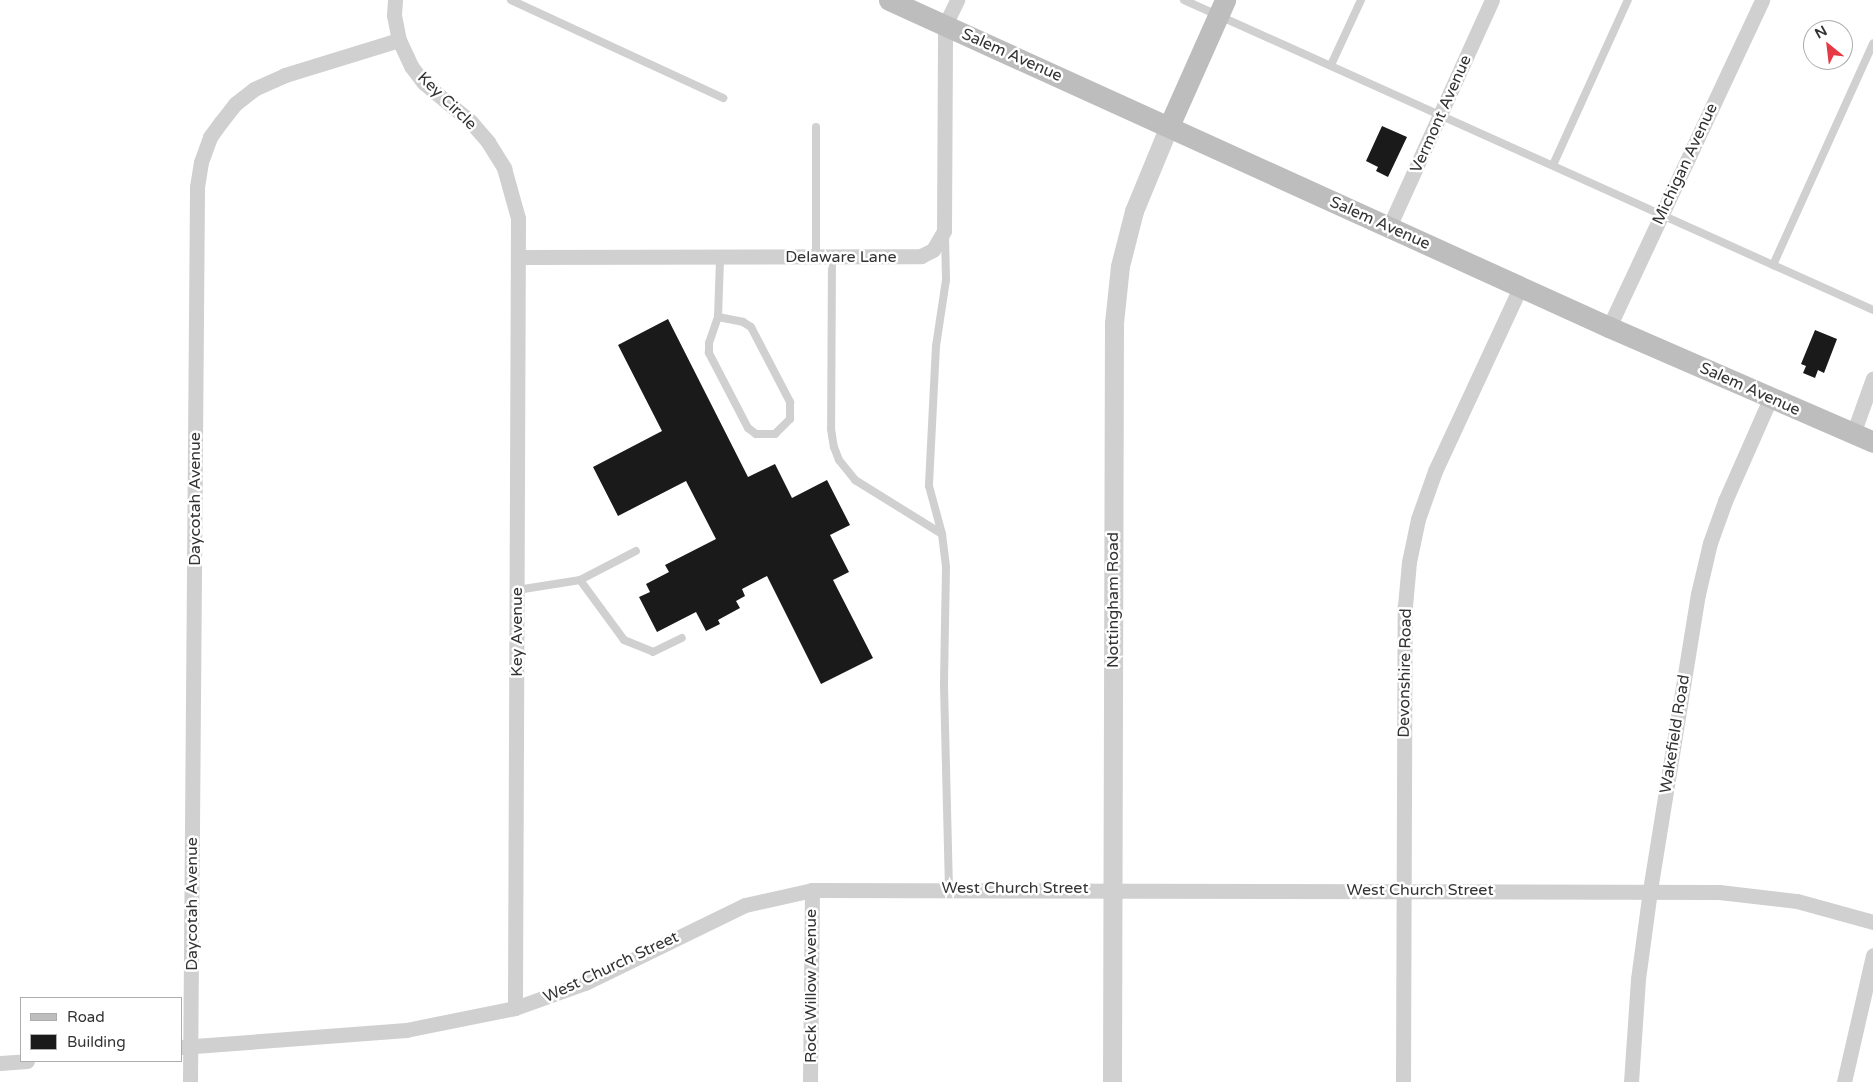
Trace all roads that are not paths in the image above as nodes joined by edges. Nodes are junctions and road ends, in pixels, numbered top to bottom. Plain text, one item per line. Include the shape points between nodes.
1 (395, 0) edge
2 (511, 0) edge
3 (889, 0) edge
4 (957, 0) edge
5 (1184, 0) edge
6 (1361, 0) edge
7 (1492, 0) edge
8 (1628, 0) edge
9 (1762, 0) edge
10 (1221, 8) edge
11 (945, 25) junction
12 (399, 40) junction
13 (1873, 44) edge
14 (1332, 65) junction
15 (723, 98) dead end
16 (1440, 115) junction
17 (1168, 126) junction
18 (816, 127) dead end
19 (1553, 165) junction
20 (1661, 216) junction
21 (1389, 227) junction
22 (944, 231) junction
23 (816, 256) junction
24 (832, 256) junction
25 (519, 257) junction
26 (720, 259) junction
27 (1773, 265) junction
28 (1521, 286) junction
29 (1873, 310) edge
30 (718, 316) junction
31 (1609, 327) junction
32 (1873, 378) edge
33 (1770, 398) junction
34 (1863, 438) edge
35 (942, 534) junction
36 (636, 551) dead end
37 (580, 580) junction
38 (517, 590) junction
39 (682, 638) dead end
40 (949, 888) junction
41 (1112, 889) junction
42 (812, 890) junction
43 (1403, 890) junction
44 (1650, 890) junction
45 (1873, 922) edge
46 (1873, 955) edge
47 (515, 1008) junction
48 (186, 1046) edge
49 (20, 1062) edge
50 (0, 1063) edge
51 (190, 1082) edge
52 (810, 1082) edge
53 (1112, 1082) edge
54 (1403, 1082) edge
55 (1631, 1082) edge
56 (1844, 1082) edge

1 - 12 street, Key Circle
2 - 15 lane
3 - 11 main road, Salem Avenue via 920,10
4 - 11 street
5 - 10 lane
6 - 14 lane
7 - 16 street, Vermont Avenue
8 - 19 lane
9 - 20 street, Michigan Avenue
10 - 14 lane
10 - 17 main road
11 - 17 main road, Salem Avenue
11 - 22 street
12 - 25 street, Key Circle via 424,84 470,121 504,168 518,218
12 - 48 street, Daycotah Avenue via 285,75 254,89 235,104 210,137 201,162 197,187
13 - 27 lane
14 - 16 lane
16 - 19 lane
16 - 21 street, Vermont Avenue
17 - 21 main road, Salem Avenue
17 - 41 street, Nottingham Road via 1134,211 1120,266 1114,323
18 - 23 lane
19 - 20 lane
20 - 27 lane
20 - 31 street, Michigan Avenue
21 - 28 main road, Salem Avenue
22 - 24 street, Delaware Lane via 939,244 921,256
22 - 35 lane via 946,280 936,346 928,486
23 - 24 street, Delaware Lane
23 - 26 street, Delaware Lane
24 - 35 lane via 831,430 839,460 855,480
25 - 26 street, Delaware Lane
25 - 38 street, Key Avenue
26 - 30 lane
27 - 29 lane
28 - 31 main road, Salem Avenue
28 - 43 street, Devonshire Road via 1435,471 1418,519 1411,554 1405,606
30 - 30 lane via 709,343 712,362 748,428 756,434 775,434 790,419 790,402 751,327
31 - 33 main road, Salem Avenue
32 - 34 street
33 - 34 main road, Salem Avenue
33 - 44 street, Wakefield Road via 1725,501 1702,577
35 - 40 lane via 946,567 944,684
36 - 37 lane
37 - 38 lane
37 - 39 lane via 624,640 653,652
38 - 47 street, Key Avenue
40 - 41 street, West Church Street
40 - 42 street, West Church Street
41 - 43 street, West Church Street
41 - 53 street, Nottingham Road
42 - 47 street, West Church Street via 745,905 586,983
42 - 52 street, Rock Willow Avenue
43 - 44 street, West Church Street
43 - 54 street, Devonshire Road
44 - 45 street, West Church Street via 1773,897
44 - 55 street, Wakefield Road via 1638,979
46 - 56 street
47 - 48 street, West Church Street via 406,1030
48 - 51 street, Daycotah Avenue
49 - 50 street

